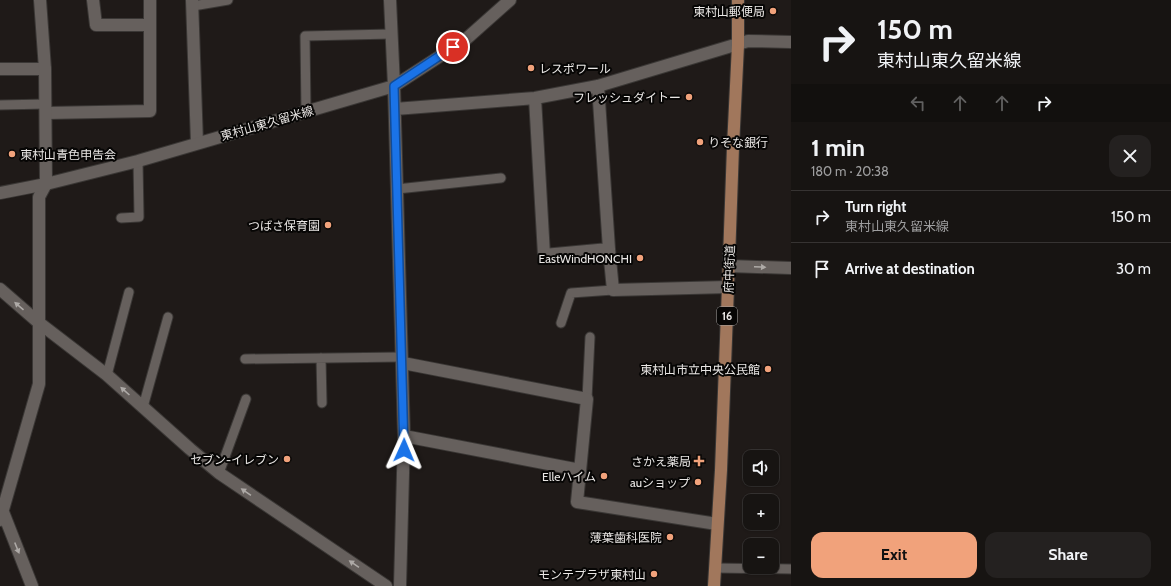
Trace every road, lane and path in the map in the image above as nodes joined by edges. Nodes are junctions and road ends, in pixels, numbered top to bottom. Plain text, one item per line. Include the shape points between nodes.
1 (40, 0) edge
2 (93, 0) edge
3 (150, 0) edge
4 (228, 0) edge
5 (390, 0) edge
6 (510, 0) edge
7 (738, 0) edge
8 (192, 3) edge
9 (150, 25) junction
10 (391, 34) junction
11 (791, 42) edge
12 (738, 45) junction
13 (0, 69) edge
14 (45, 69) junction
15 (394, 86) junction
16 (598, 86) junction
17 (535, 98) junction
18 (0, 105) edge
19 (46, 109) junction
20 (395, 109) junction
21 (306, 111) junction
22 (197, 143) junction
23 (138, 161) junction
24 (501, 178) dead end
25 (46, 184) junction
26 (397, 189) junction
27 (0, 193) edge
28 (121, 218) dead end
29 (609, 249) junction
30 (729, 266) junction
31 (791, 268) edge
32 (728, 287) junction
33 (0, 289) edge
34 (613, 290) junction
35 (129, 292) dead end
36 (168, 317) dead end
37 (38, 322) junction
38 (561, 323) dead end
39 (590, 337) dead end
40 (321, 358) junction
41 (245, 359) dead end
42 (402, 360) junction
43 (106, 374) junction
44 (246, 399) dead end
45 (587, 399) junction
46 (322, 403) dead end
47 (143, 407) junction
48 (404, 436) junction
49 (580, 470) junction
50 (219, 473) junction
51 (1, 516) edge
52 (717, 524) junction
53 (715, 568) junction
54 (791, 569) edge
55 (32, 586) edge
56 (386, 586) edge
57 (400, 586) edge
58 (714, 586) edge

1 - 14 street
2 - 9 street via 96,25
3 - 9 street
4 - 8 lane
5 - 10 street
6 - 15 street, 東村山東久留米線 via 465,40
7 - 12 main road, 府中街道 / 16
8 - 22 street
9 - 19 street via 150,111
10 - 15 street
10 - 21 lane via 304,36
11 - 12 street via 748,42
12 - 16 street
12 - 30 main road, 府中街道 / 16
13 - 14 street
14 - 19 street
15 - 20 street
15 - 21 street, 東村山東久留米線
16 - 17 street
16 - 29 street
17 - 20 street
17 - 29 street via 544,254
18 - 19 lane
19 - 25 street
20 - 26 street
21 - 22 street, 東村山東久留米線
22 - 23 street, 東村山東久留米線
23 - 25 street, 東村山東久留米線
23 - 28 lane via 139,217
24 - 26 lane
25 - 27 street, 東村山東久留米線
25 - 37 street via 39,197
26 - 42 street
29 - 34 street
30 -> 31 street
30 - 32 main road, 府中街道 / 16
32 - 34 street
32 - 52 main road, 府中街道 / 16
37 -> 33 street
34 - 38 lane via 571,292
35 - 43 lane
36 - 47 lane
37 - 43 street
37 - 51 street via 39,384
39 - 45 lane
40 - 41 lane
40 - 42 lane
40 - 46 lane
42 - 45 street
42 - 48 street
47 -> 43 street
44 - 50 lane
45 - 49 street
47 - 50 street
48 - 49 street
48 - 57 street
49 - 52 street via 578,502
56 -> 50 street
51 -> 55 street
52 - 53 main road, 府中街道 / 16
53 - 54 lane
53 - 58 main road, 府中街道 / 16

